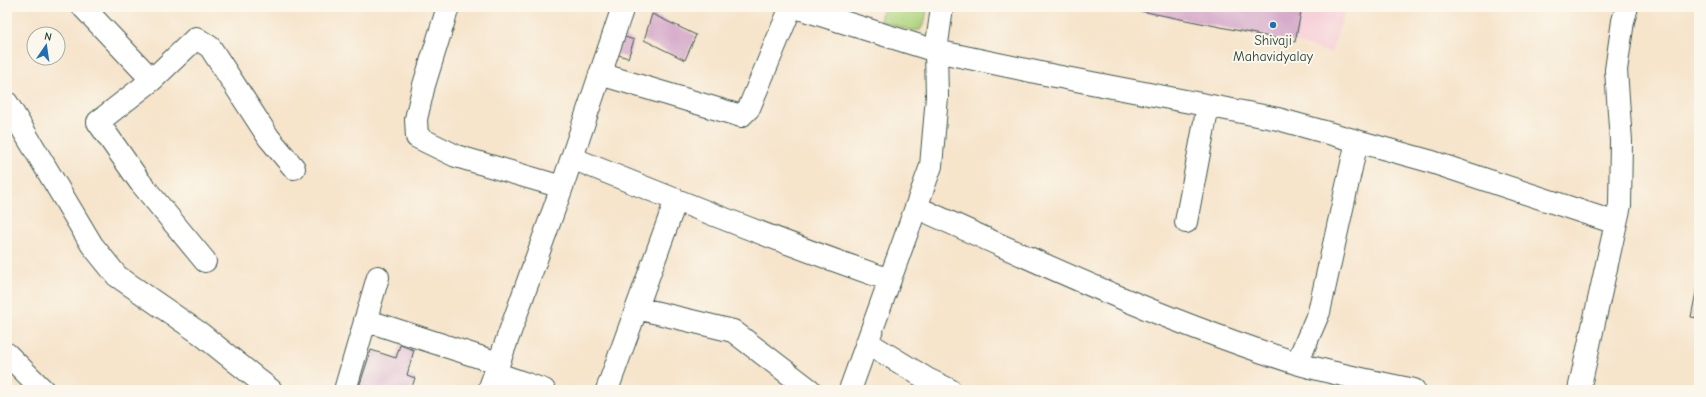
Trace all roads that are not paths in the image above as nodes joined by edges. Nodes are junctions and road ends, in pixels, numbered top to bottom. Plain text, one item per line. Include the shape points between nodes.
1 (83, 7) edge
2 (448, 7) edge
3 (623, 7) edge
4 (791, 7) edge
5 (796, 7) edge
6 (942, 7) edge
7 (1627, 7) edge
8 (936, 51) junction
9 (600, 74) junction
10 (152, 80) junction
11 (7, 103) edge
12 (1208, 106) junction
13 (1357, 141) junction
14 (572, 158) junction
15 (294, 168) dead end
16 (562, 188) junction
17 (676, 200) junction
18 (916, 207) junction
19 (1186, 222) dead end
20 (1616, 223) junction
21 (205, 261) dead end
22 (378, 277) dead end
23 (890, 280) junction
24 (636, 308) junction
25 (365, 320) junction
26 (868, 343) junction
27 (7, 354) edge
28 (1297, 363) junction
29 (494, 375) edge
30 (43, 390) edge
31 (271, 390) edge
32 (344, 390) edge
33 (544, 390) edge
34 (607, 390) edge
35 (810, 390) edge
36 (850, 390) edge
37 (950, 390) edge
38 (1414, 390) edge
39 (1579, 390) edge

1 - 10 street
2 - 16 street via 424,85 416,119 417,137 456,156
3 - 9 street
4 - 9 street via 749,108 741,116
5 - 8 street
6 - 8 street
7 - 20 street via 1616,70 1621,141 1620,205
8 - 12 street
8 - 18 street via 937,97 931,166
9 - 14 street
10 - 15 street via 196,38 210,47 268,138
10 - 21 street via 98,122 140,182
11 - 31 street via 92,245 118,276 201,334
12 - 13 street via 1278,119
12 - 19 street
13 - 20 street via 1429,161
13 - 28 street via 1318,312
14 - 16 street
14 - 17 street
16 - 29 street
17 - 23 street
17 - 24 street
18 - 23 street
18 - 28 street via 1070,277 1175,320
20 - 39 street
22 - 25 street
23 - 26 street
24 - 34 street
24 - 35 street via 734,332
25 - 29 street
25 - 32 street
26 - 36 street
26 - 37 street
27 - 30 street
28 - 38 street
29 - 33 street

